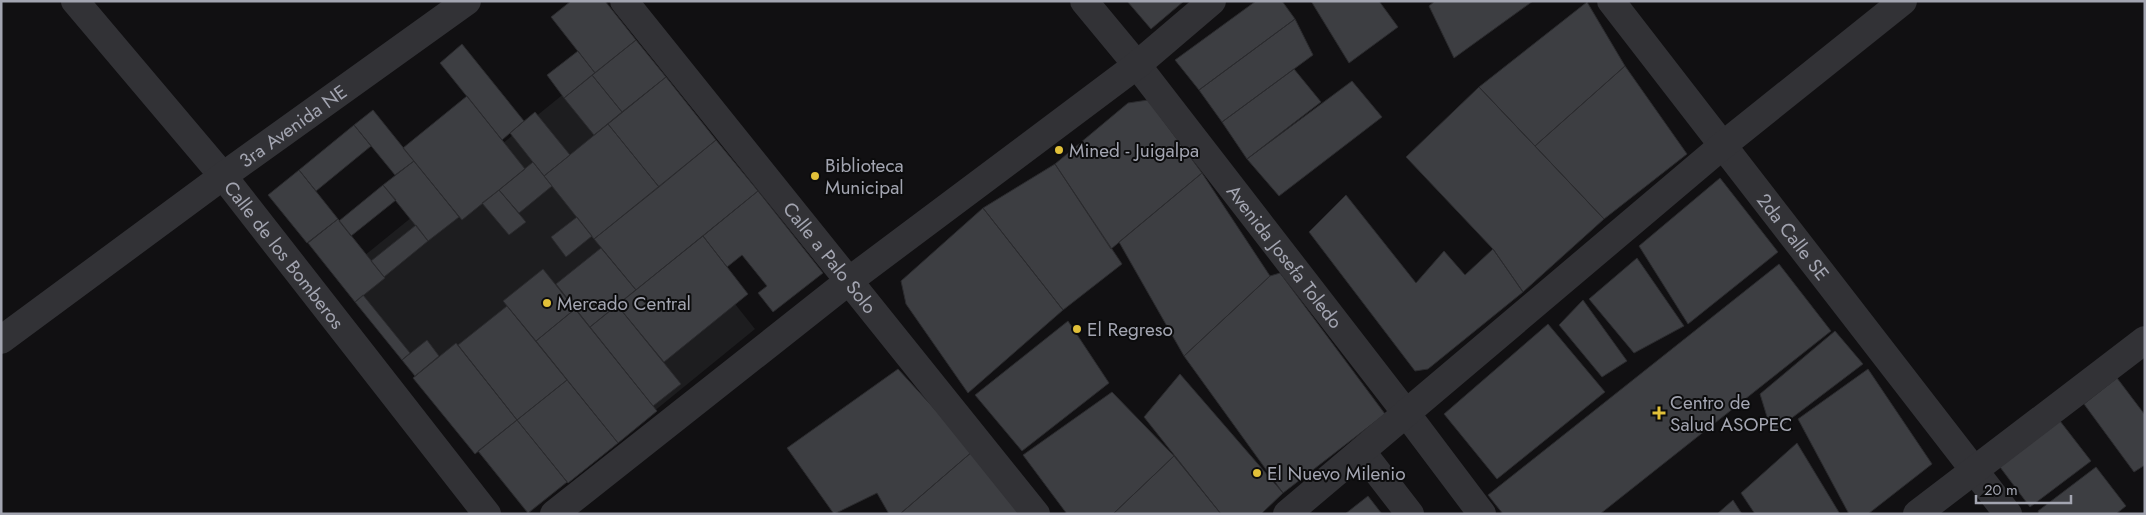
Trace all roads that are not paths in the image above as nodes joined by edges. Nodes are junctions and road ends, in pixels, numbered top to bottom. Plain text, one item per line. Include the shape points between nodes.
1 (75, 1) edge
2 (467, 1) edge
3 (624, 1) edge
4 (1084, 1) edge
5 (1212, 1) edge
6 (1611, 1) edge
7 (1903, 1) edge
8 (1137, 65) junction
9 (1722, 146) junction
10 (223, 176) junction
11 (850, 280) junction
12 (1, 340) edge
13 (2145, 340) edge
14 (1406, 412) junction
15 (1362, 452) junction
16 (1974, 471) junction
17 (487, 514) edge
18 (554, 514) edge
19 (1036, 514) edge
20 (1287, 514) edge
21 (1410, 514) edge
22 (1482, 514) edge
23 (1916, 514) edge
24 (2008, 514) edge

1 - 10 street, Calle de los Bomberos
2 - 10 street, 3ra Avenida NE
3 - 11 street, Calle a Palo Solo
4 - 8 street, Avenida Josefa Toledo
5 - 8 street
6 - 9 street, 2da Calle SE
7 - 9 street
8 - 11 street
8 - 14 street, Avenida Josefa Toledo
9 - 14 street
9 - 16 street, 2da Calle SE
10 - 12 street, 3ra Avenida NE
10 - 17 street, Calle de los Bomberos
11 - 18 street
11 - 19 street, Calle a Palo Solo
13 - 16 street
14 - 15 street
14 - 22 street, Avenida Josefa Toledo
15 - 20 street
15 - 21 street
16 - 23 street
16 - 24 street, 2da Calle SE

